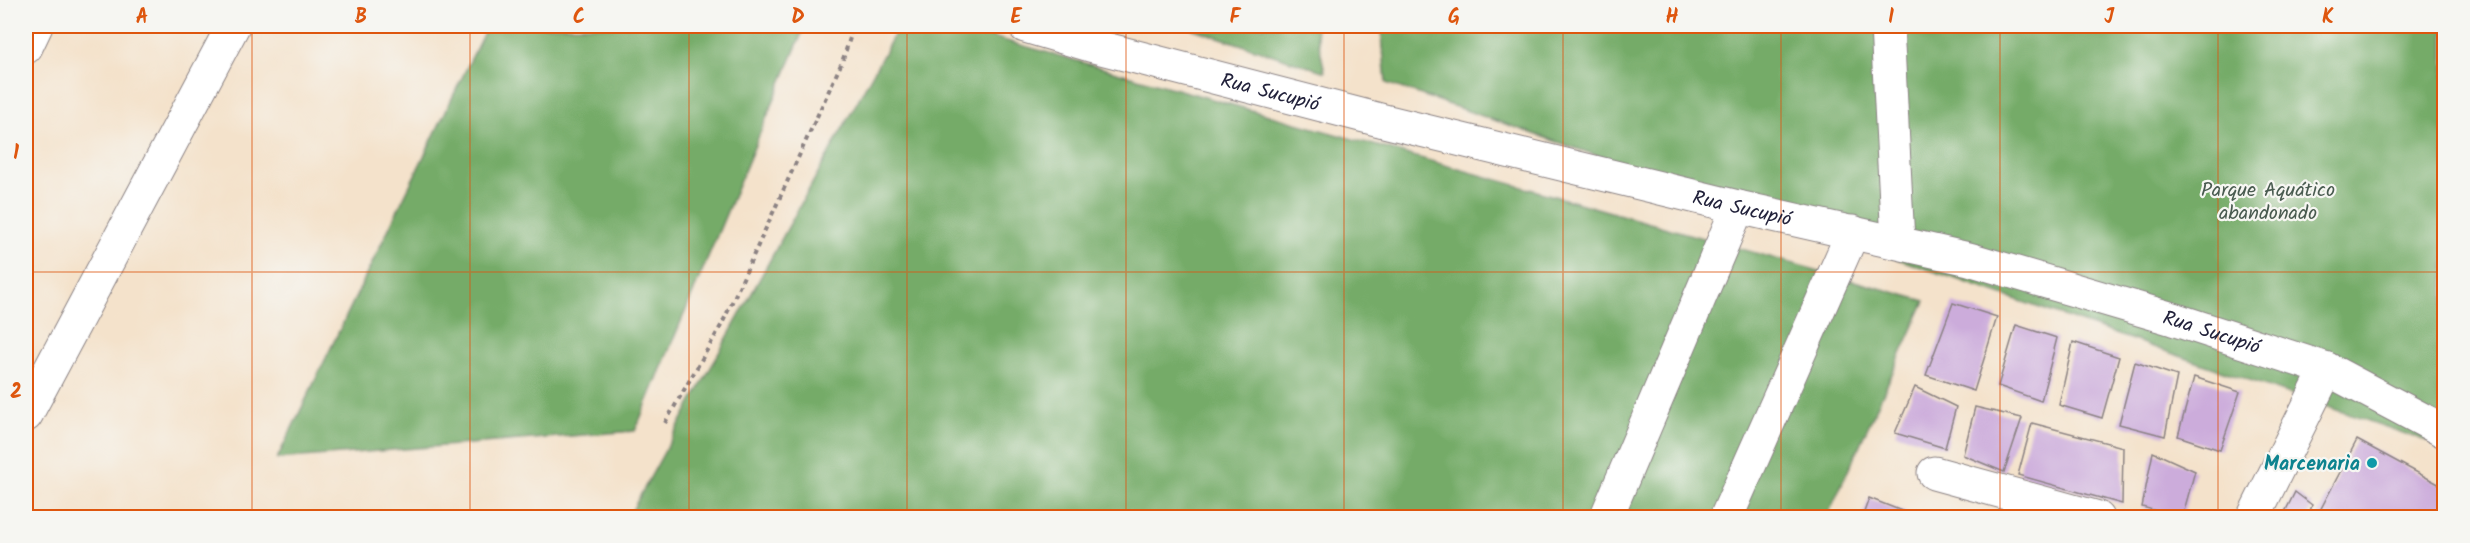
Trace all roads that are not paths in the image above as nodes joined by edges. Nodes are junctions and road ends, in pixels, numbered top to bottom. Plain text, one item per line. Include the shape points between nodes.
1 (36, 26) edge
2 (233, 26) edge
3 (1025, 26) edge
4 (1887, 26) edge
5 (26, 47) edge
6 (1738, 207) junction
7 (1853, 232) junction
8 (1898, 242) junction
9 (2327, 369) junction
10 (26, 415) edge
11 (2445, 431) edge
12 (1934, 473) dead end
13 (1606, 518) edge
14 (1726, 518) edge
15 (2098, 518) edge
16 (2253, 518) edge

1 - 5 street
2 - 10 street
3 - 6 street, Rua Sucupió via 1362,115
4 - 8 street
6 - 7 street, Rua Sucupió
6 - 13 street
7 - 8 street, Rua Sucupió
7 - 14 street
8 - 9 street, Rua Sucupió via 2139,309
9 - 11 street, Rua Sucupió
9 - 16 street
12 - 15 street

